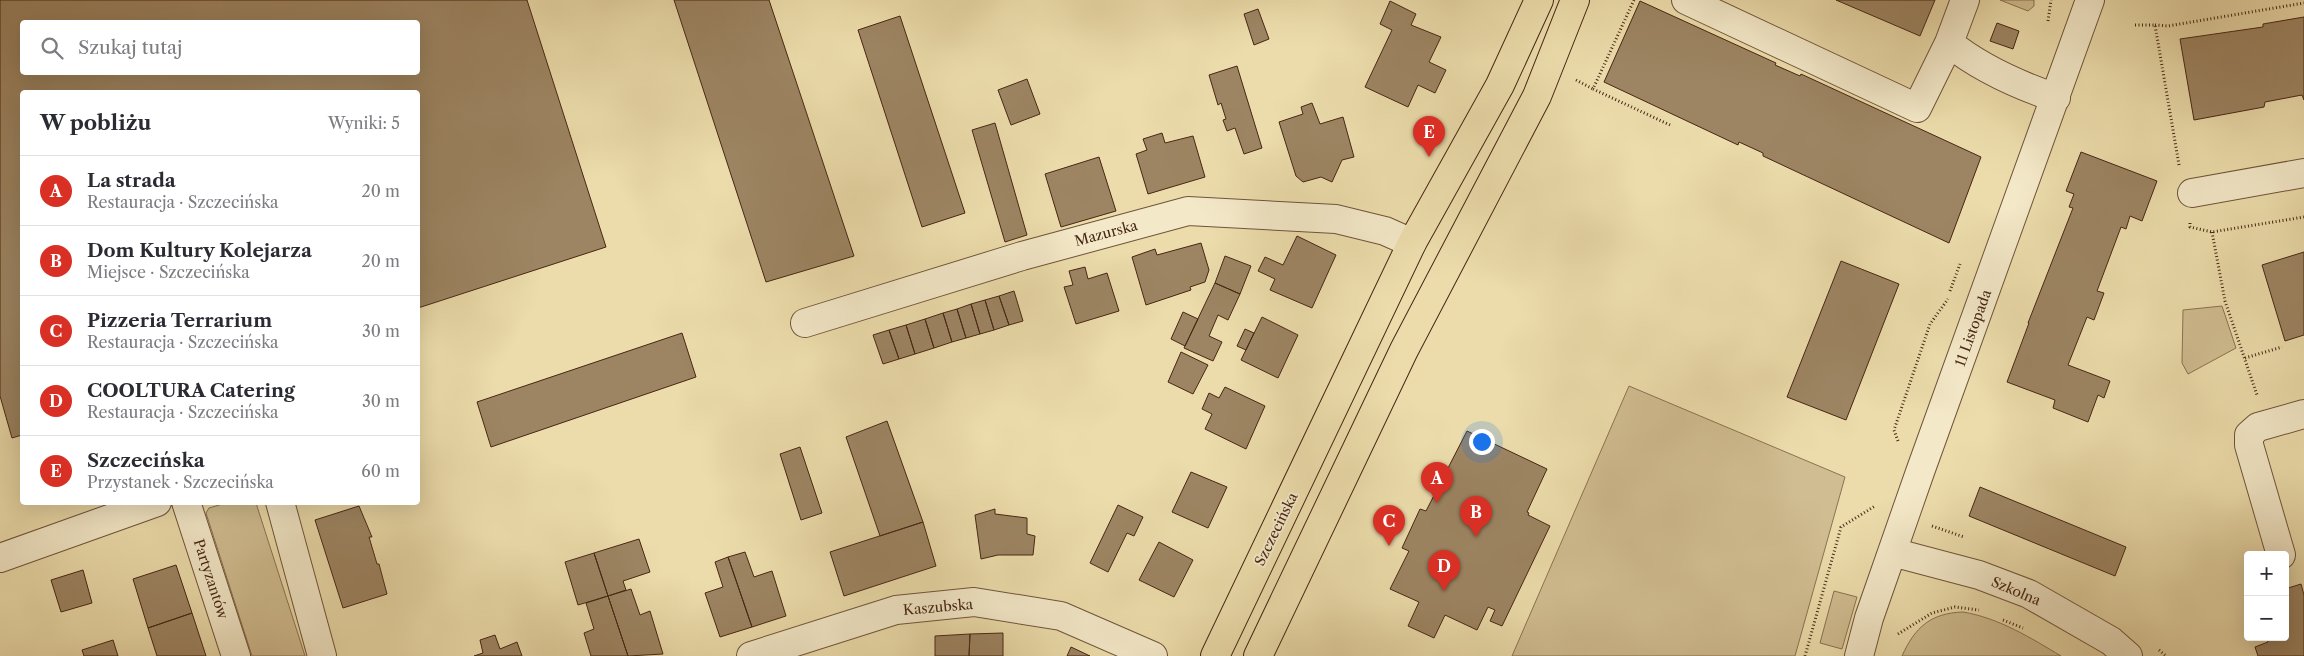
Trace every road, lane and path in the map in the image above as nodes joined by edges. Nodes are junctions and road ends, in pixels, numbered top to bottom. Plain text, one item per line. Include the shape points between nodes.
1 (1539, 0) edge
2 (1575, 0) edge
3 (1634, 0) edge
4 (1686, 0) edge
5 (1966, 0) edge
6 (2051, 0) edge
7 (2090, 0) edge
8 (2304, 3) edge
9 (2135, 25) dead end
10 (2155, 25) junction
11 (2047, 26) dead end
12 (1949, 43) junction
13 (1573, 78) dead end
14 (1594, 88) junction
15 (2056, 98) junction
16 (1670, 124) dead end
17 (2304, 173) edge
18 (2187, 193) junction
19 (2304, 217) edge
20 (2212, 232) junction
21 (1412, 243) junction
22 (1961, 259) dead end
23 (804, 323) dead end
24 (2282, 347) dead end
25 (2245, 358) junction
26 (2304, 414) edge
27 (2267, 424) junction
28 (1899, 445) dead end
29 (1881, 502) dead end
30 (149, 505) edge
31 (187, 505) edge
32 (281, 505) edge
33 (2280, 551) edge
34 (1892, 552) junction
35 (0, 558) edge
36 (1983, 611) dead end
37 (1999, 618) dead end
38 (2030, 632) dead end
39 (1898, 634) dead end
40 (236, 656) edge
41 (322, 656) edge
42 (751, 656) edge
43 (1153, 656) edge
44 (1215, 656) edge
45 (1258, 656) edge
46 (1805, 656) edge
47 (1859, 656) edge
48 (2128, 656) edge

1 - 21 main road, Szczecińska via 1500,85
2 - 45 main road via 1537,96 1404,350
3 - 14 path
4 - 12 street via 1917,108
5 - 12 street
6 - 11 path
7 - 15 street, 11 Listopada
8 - 10 path via 2168,26
9 - 10 path
10 - 18 path
12 - 15 street via 1973,60 2026,88
13 - 14 path
14 - 16 path
15 - 34 street, 11 Listopada
17 - 18 street
18 - 20 path via 2190,226
19 - 20 path
20 - 25 path via 2225,301
21 - 23 street, Mazurska via 1385,231 1336,219 1188,211 1022,256
21 - 44 main road, Szczecińska
22 - 28 path via 1948,299 1930,324 1894,430
24 - 25 path
25 - 27 path
26 - 27 street
27 - 33 street via 2249,434 2249,445
29 - 46 path via 1840,527
30 - 35 street
31 - 40 street, Partyzantów
32 - 41 street
34 - 47 street, 11 Listopada
34 - 48 street, Szkolna via 1979,576 2029,594 2111,641
36 - 39 path via 1955,607 1932,613
37 - 38 path
42 - 43 street, Kaszubska via 896,610 974,602 1061,616

